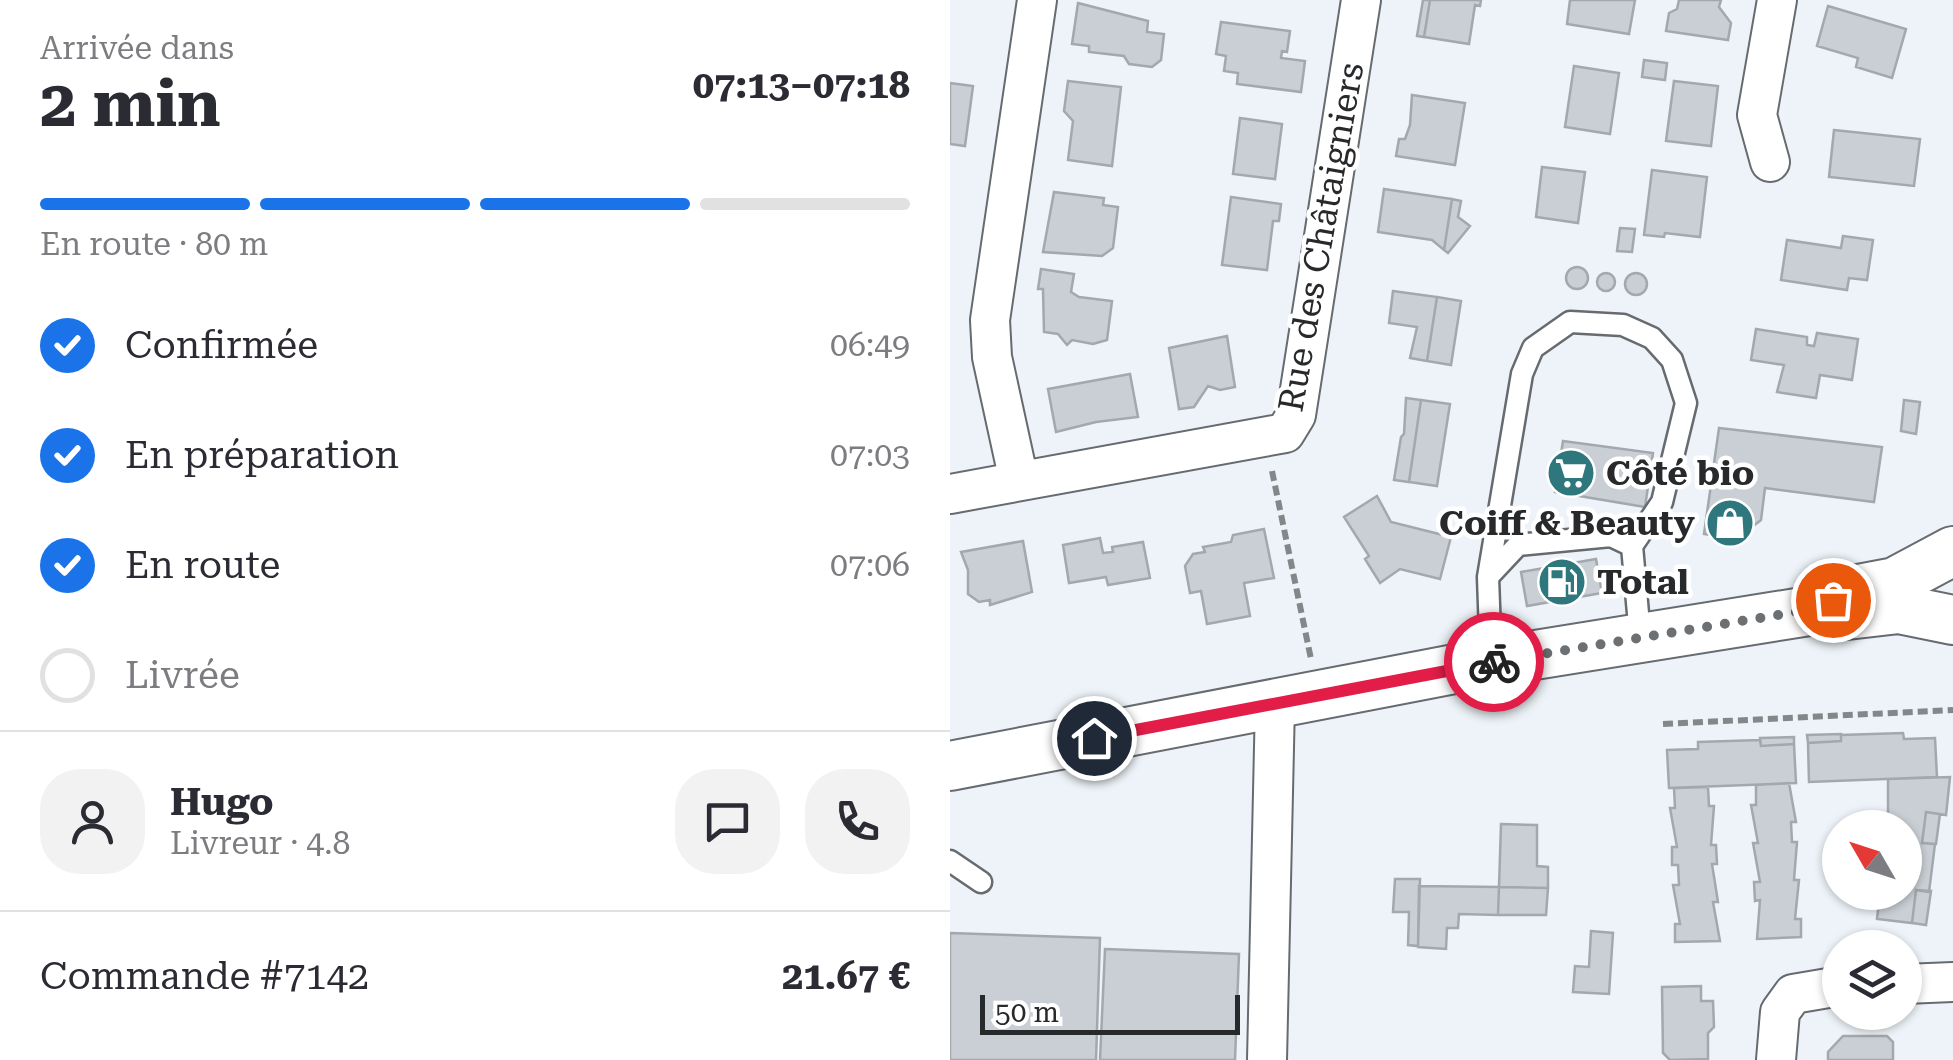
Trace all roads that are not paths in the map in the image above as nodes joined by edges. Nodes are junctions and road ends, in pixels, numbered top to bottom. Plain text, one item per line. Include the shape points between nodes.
1 (1037, 0) edge
2 (1361, 0) edge
3 (1777, 0) edge
4 (1770, 162) dead end
5 (1019, 482) junction
6 (950, 494) edge
7 (1632, 546) junction
8 (1953, 550) edge
9 (1953, 570) edge
10 (1488, 577) junction
11 (1953, 581) edge
12 (1808, 610) junction
13 (1953, 620) edge
14 (1640, 636) junction
15 (1491, 662) junction
16 (1297, 699) junction
17 (950, 766) edge
18 (950, 861) edge
19 (981, 882) dead end
20 (1953, 982) edge
21 (1922, 983) edge
22 (1822, 989) edge
23 (1268, 1060) edge
24 (1776, 1060) edge

1 - 5 street via 990,320
2 - 5 street, Rue des Châtaigniers via 1296,415 1286,432
3 - 4 street via 1758,116
5 - 6 street, Rue des Châtaigniers
7 - 10 lane via 1611,536 1518,545
7 - 10 lane via 1662,502 1686,403 1672,360 1652,338 1624,325 1570,322 1532,348 1522,374
7 - 14 lane
8 - 12 street via 1896,582
9 - 11 street
10 - 15 lane
12 - 13 street via 1846,616 1899,608
12 - 14 street
14 - 15 street
15 - 16 street
16 - 17 street
16 - 23 street
18 - 19 lane
20 - 21 street
22 - 24 street via 1793,994 1780,1012

